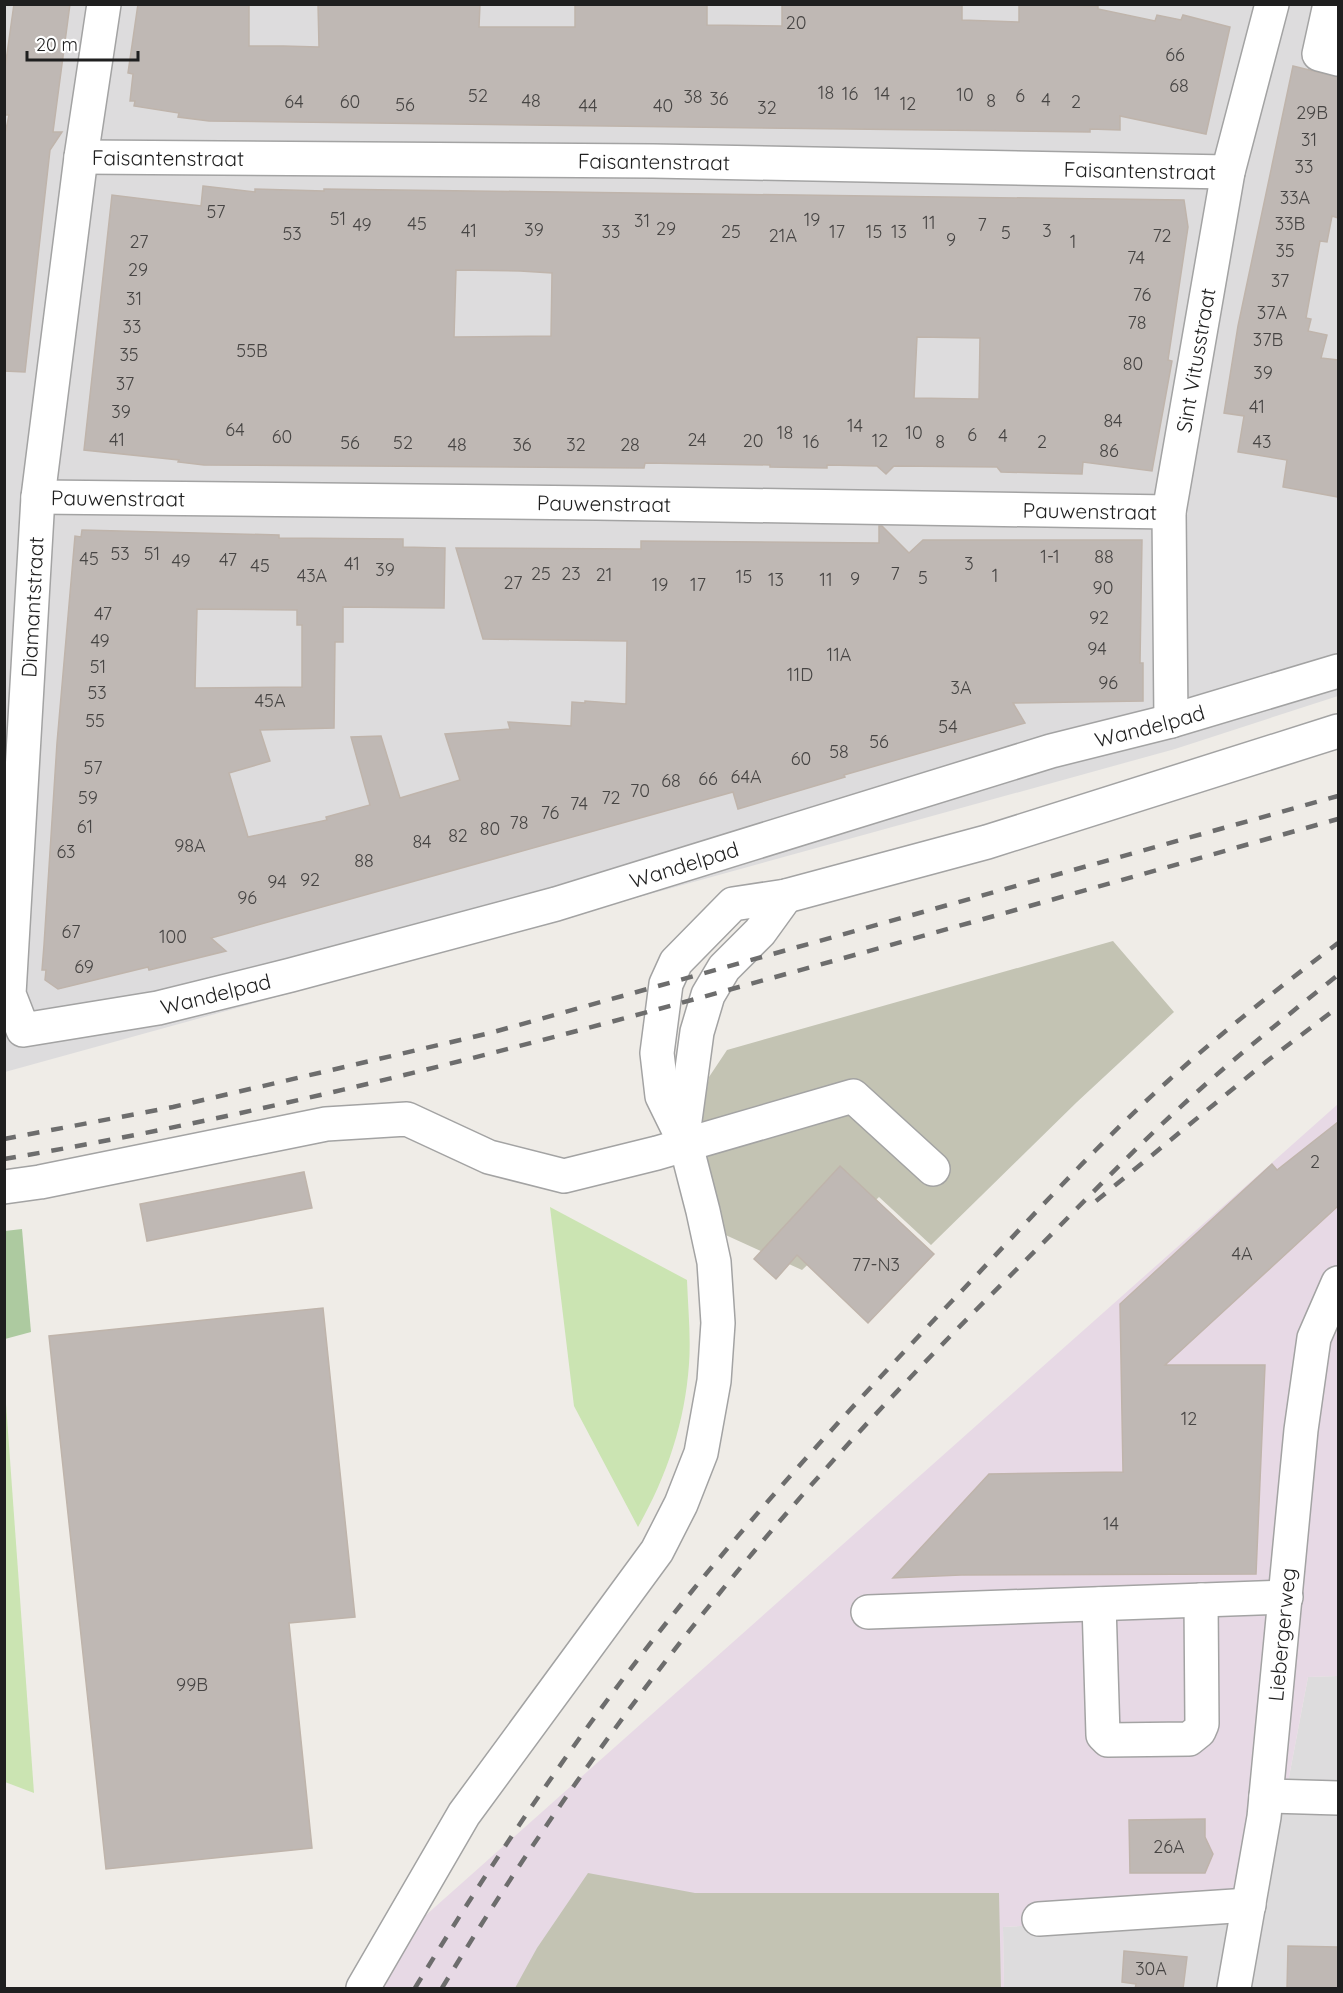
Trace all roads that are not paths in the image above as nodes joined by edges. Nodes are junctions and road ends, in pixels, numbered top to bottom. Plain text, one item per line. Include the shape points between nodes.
1 (104, 4) edge
2 (1272, 4) edge
3 (1330, 4) edge
4 (1338, 59) edge
5 (81, 157) junction
6 (1228, 172) junction
7 (38, 497) junction
8 (1169, 512) junction
9 (1338, 671) edge
10 (1172, 721) junction
11 (1338, 731) edge
12 (786, 896) junction
13 (23, 1030) joint
14 (685, 1140) junction
15 (933, 1169) dead end
16 (4, 1186) edge
17 (1338, 1283) edge
18 (1286, 1597) junction
19 (1201, 1600) junction
20 (1099, 1604) junction
21 (868, 1612) dead end
22 (1266, 1796) junction
23 (1338, 1798) edge
24 (1249, 1905) junction
25 (1040, 1919) dead end
26 (363, 1989) edge
27 (1234, 1989) edge

1 - 5 street, Diamantstraat
2 - 6 street, Sint Vitusstraat
3 - 4 street via 1319,54
5 - 6 street, Faisantenstraat via 653,161
5 - 7 street, Diamantstraat
6 - 8 street, Sint Vitusstraat
7 - 8 street, Pauwenstraat
7 - 13 street, Diamantstraat via 9,994
8 - 10 street, Sint Vitusstraat
9 - 10 street, Wandelpad
10 - 13 street, Wandelpad via 1051,751 544,907 158,1008
11 - 12 street via 987,842
12 - 14 street via 760,932 724,968 708,995 697,1032
12 - 14 street via 733,904 676,962 666,984 657,1053 662,1096
14 - 15 street via 853,1096
14 - 16 street via 564,1176 489,1157 406,1119 326,1124
14 - 26 street via 714,1262 718,1323 714,1381 701,1453 657,1551 464,1814
17 - 18 street, Liebergerweg via 1314,1338 1301,1430
18 - 19 street
18 - 22 street, Liebergerweg
19 - 20 street
19 - 20 street via 1202,1724 1189,1739 1108,1740 1103,1735
20 - 21 street
22 - 23 street
22 - 24 street, Liebergerweg
24 - 25 street
24 - 27 street, Liebergerweg

